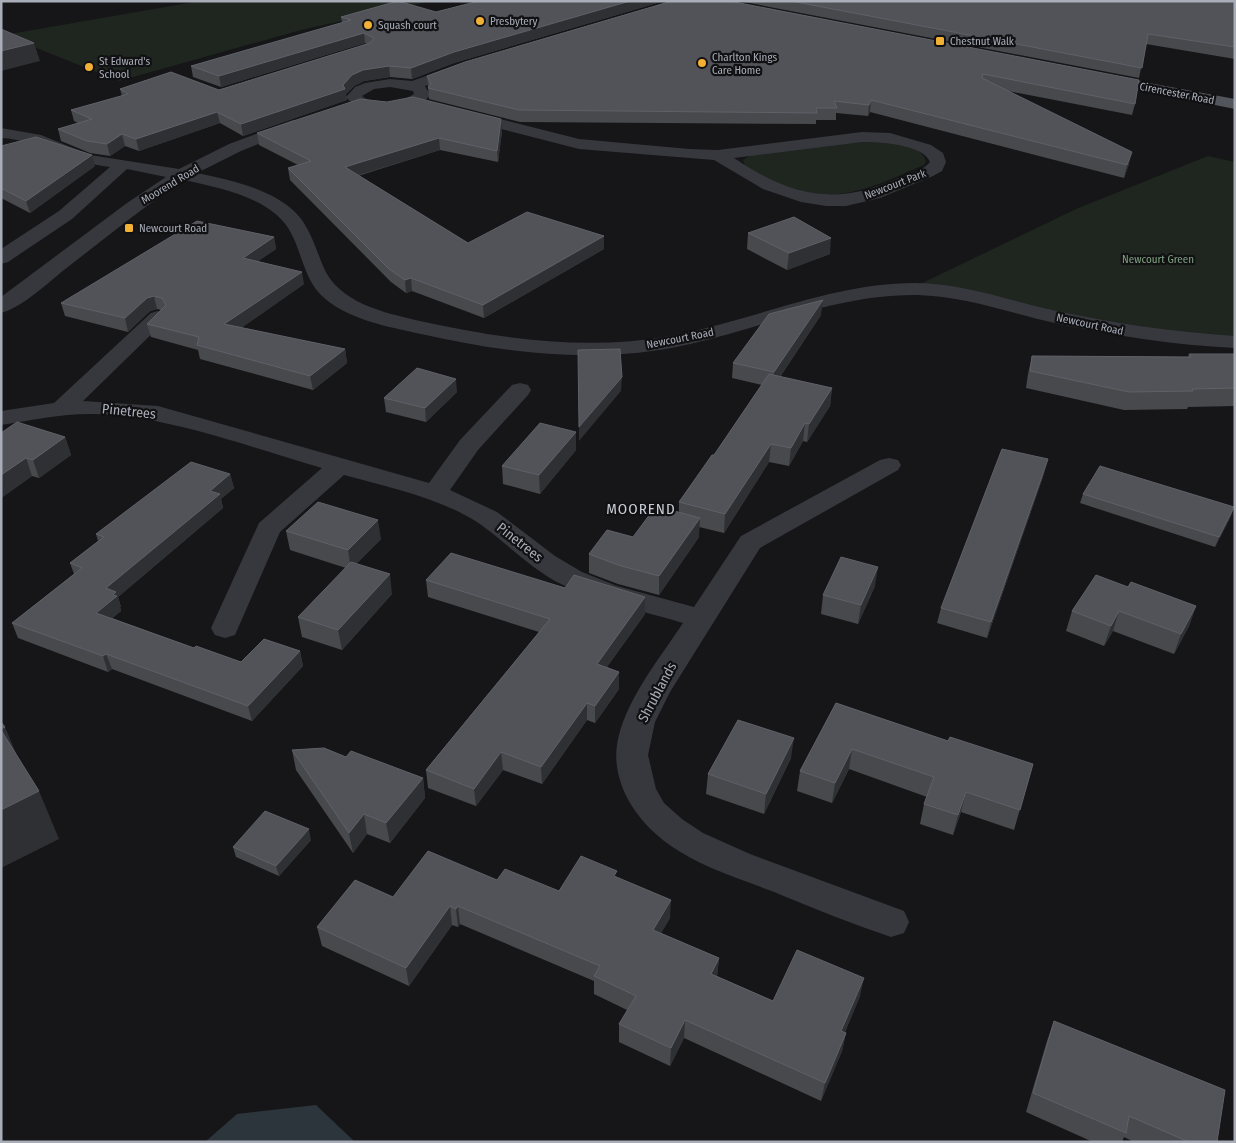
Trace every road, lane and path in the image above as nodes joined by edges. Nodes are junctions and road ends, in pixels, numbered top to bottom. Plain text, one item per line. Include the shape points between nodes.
1 (479, 62) edge
2 (1088, 76) edge
3 (349, 82) edge
4 (413, 94) junction
5 (363, 95) junction
6 (1235, 104) edge
7 (431, 106) edge
8 (340, 109) edge
9 (450, 111) edge
10 (305, 120) edge
11 (1, 133) edge
12 (718, 155) junction
13 (123, 164) junction
14 (181, 175) junction
15 (1, 258) edge
16 (1, 307) edge
17 (158, 317) edge
18 (1235, 342) edge
19 (520, 390) dead end
20 (61, 409) junction
21 (1, 418) edge
22 (888, 465) dead end
23 (340, 466) junction
24 (435, 493) junction
25 (700, 618) junction
26 (225, 628) dead end
27 (890, 922) dead end

1 - 4 street
2 - 6 main road, Cirencester Road
3 - 5 street
4 - 5 street via 386,106
4 - 5 street via 390,83
4 - 7 street
5 - 8 street
9 - 12 street, Newcourt Park via 579,144 621,150
10 - 14 street, Moorend Road
11 - 13 street, Newcourt Road via 29,136 84,158
12 - 12 street, Newcourt Park via 876,137 915,143 932,152 938,162 927,172 867,196 829,199 781,191
13 - 14 street, Newcourt Road
13 - 15 street via 75,208
14 - 16 street, Moorend Road via 130,209
14 - 18 street, Newcourt Road via 257,196 283,210 298,226 324,289 349,305 392,320 515,345 596,349 658,344 840,299 918,288 947,291 1131,333 1190,341
17 - 20 street
19 - 24 street via 469,446
20 - 21 street, Pinetrees
20 - 23 street, Pinetrees via 95,407 158,413
22 - 25 street, Shrublands via 750,542
23 - 24 street, Pinetrees
23 - 26 street via 268,529
24 - 25 street, Pinetrees via 488,518 545,562 572,578 607,592
25 - 27 street, Shrublands via 646,706 632,745 636,781 649,806 663,823 704,850

